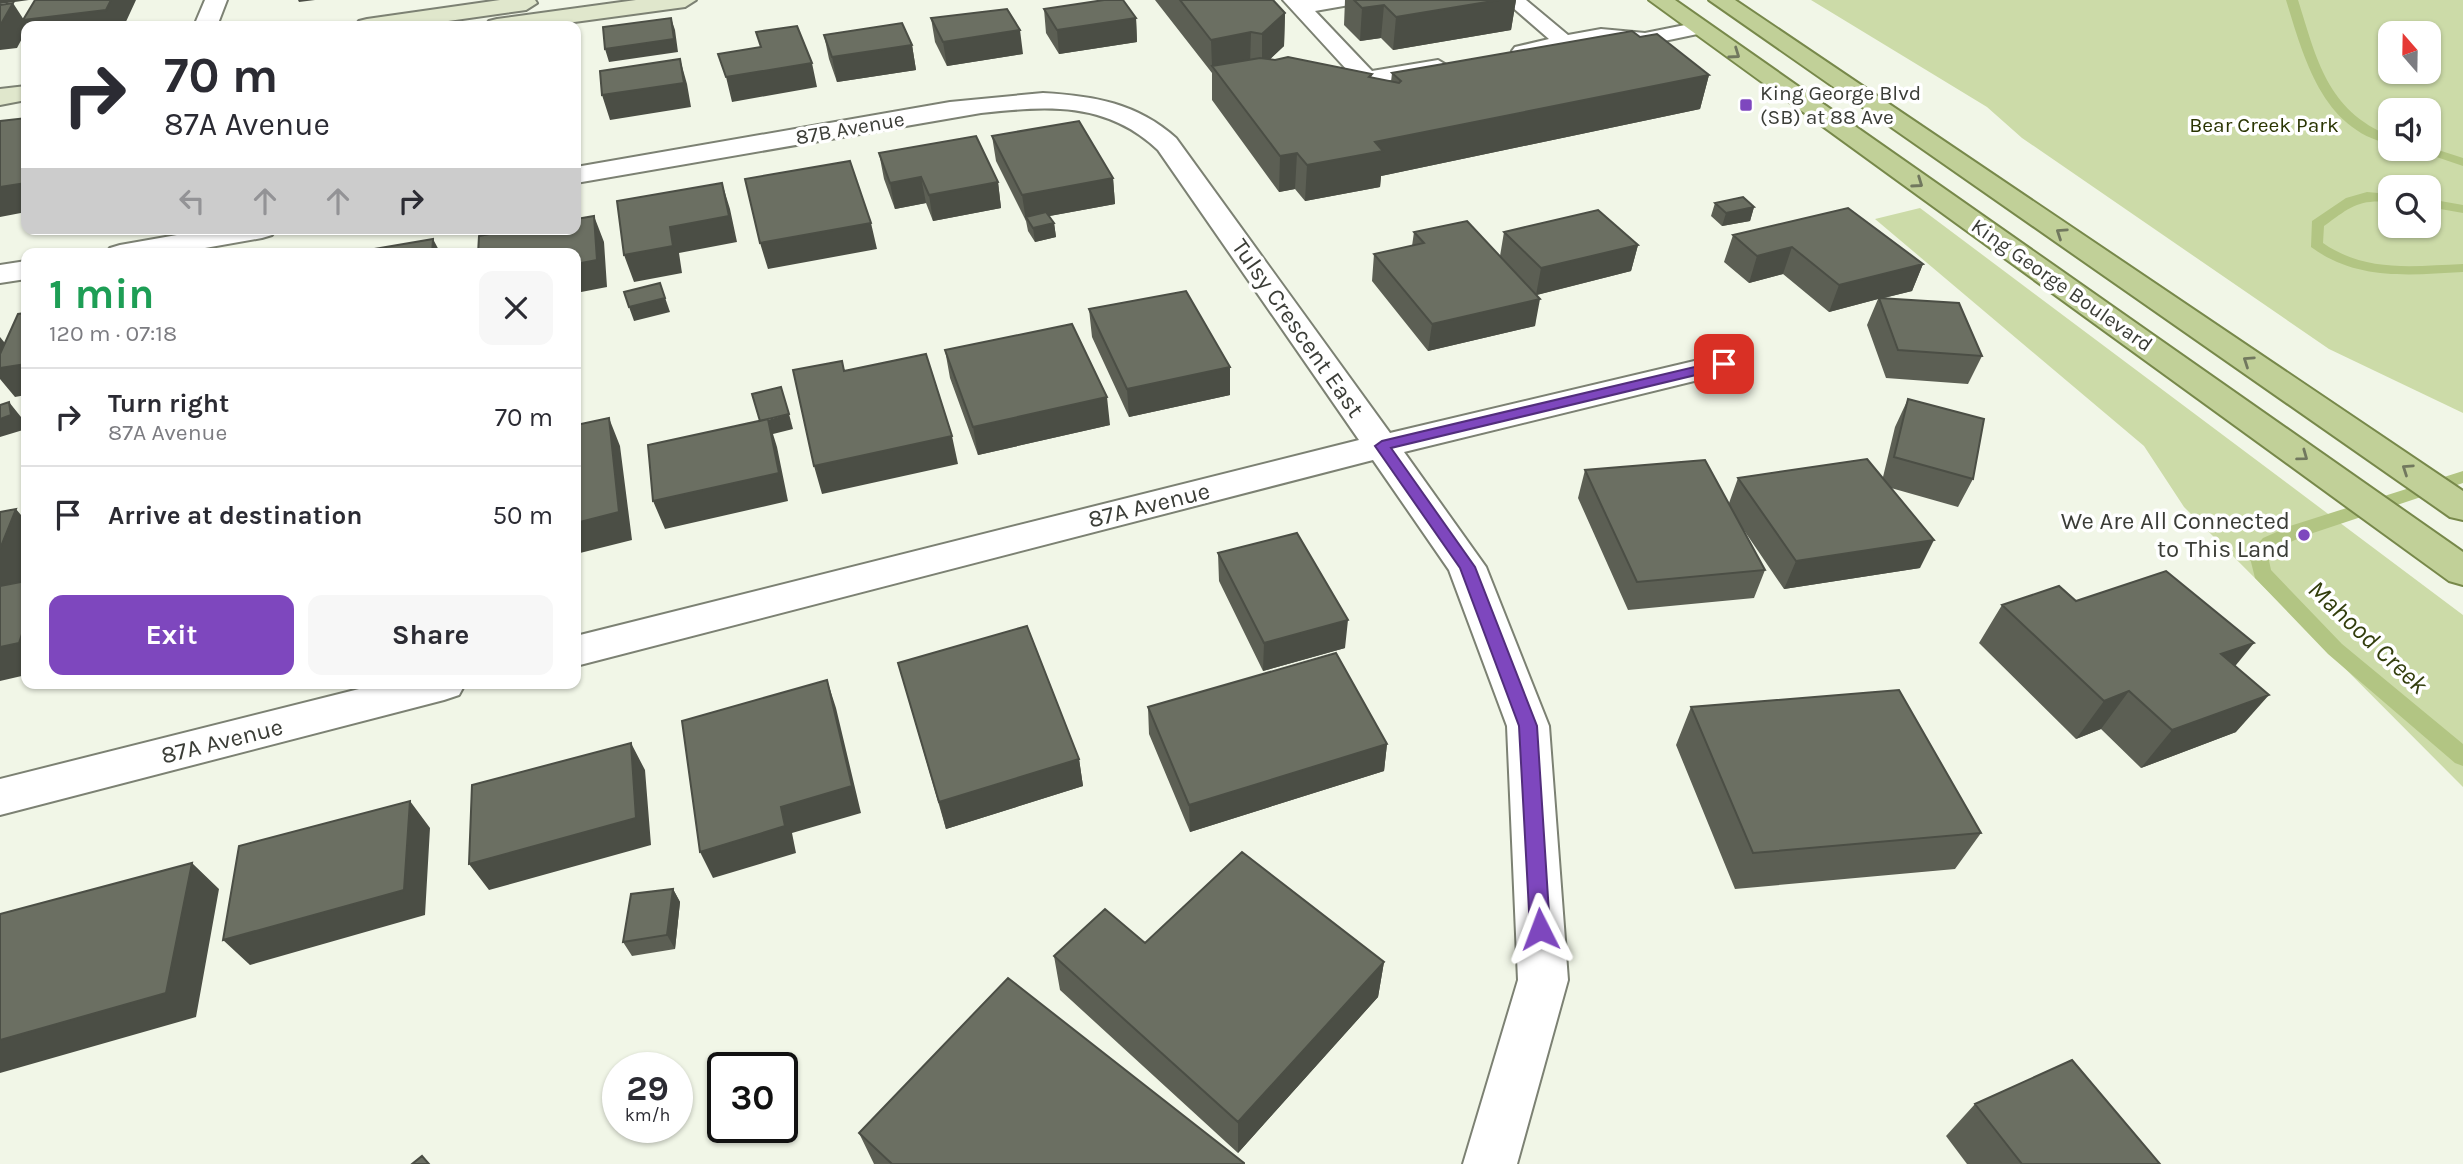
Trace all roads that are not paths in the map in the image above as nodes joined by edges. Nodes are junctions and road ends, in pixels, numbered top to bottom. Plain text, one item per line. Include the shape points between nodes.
1 (216, 0) edge
2 (545, 0) edge
3 (685, 0) edge
4 (1348, 0) edge
5 (1514, 0) edge
6 (1720, 0) edge
7 (1297, 4) edge
8 (1654, 11) edge
9 (208, 21) edge
10 (402, 21) edge
11 (534, 21) edge
12 (1700, 28) junction
13 (1601, 35) junction
14 (1565, 43) junction
15 (1497, 55) edge
16 (1458, 62) edge
17 (21, 76) edge
18 (0, 79) edge
19 (21, 94) edge
20 (0, 97) edge
21 (1125, 113) joint
22 (581, 174) edge
23 (212, 235) edge
24 (128, 245) edge
25 (21, 271) edge
26 (0, 274) edge
27 (1724, 364) dead end
28 (1382, 446) junction
29 (2463, 508) edge
30 (2463, 571) edge
31 (581, 650) edge
32 (424, 689) edge
33 (0, 797) edge
34 (1490, 1164) edge

1 - 9 street
2 - 10 main road
3 - 11 main road
4 - 7 lane
5 - 14 lane
29 -> 6 main road, King George Boulevard
7 - 16 lane via 1367,78
8 - 12 main road, King George Boulevard
8 - 13 lane via 1621,20
12 - 13 lane via 1645,39
12 -> 30 main road, King George Boulevard
13 - 14 lane
14 - 15 lane
17 - 18 main road
19 - 20 main road
21 - 22 street, 87B Avenue via 1057,102 985,104
21 - 28 street, Tulsy Crescent East via 1147,124 1167,144
23 - 24 street
25 - 26 street
27 - 28 street, 87A Avenue
28 - 31 street, 87A Avenue
28 - 34 street, Tulsy Crescent East via 1468,567 1528,726 1543,980
32 - 33 street, 87A Avenue

